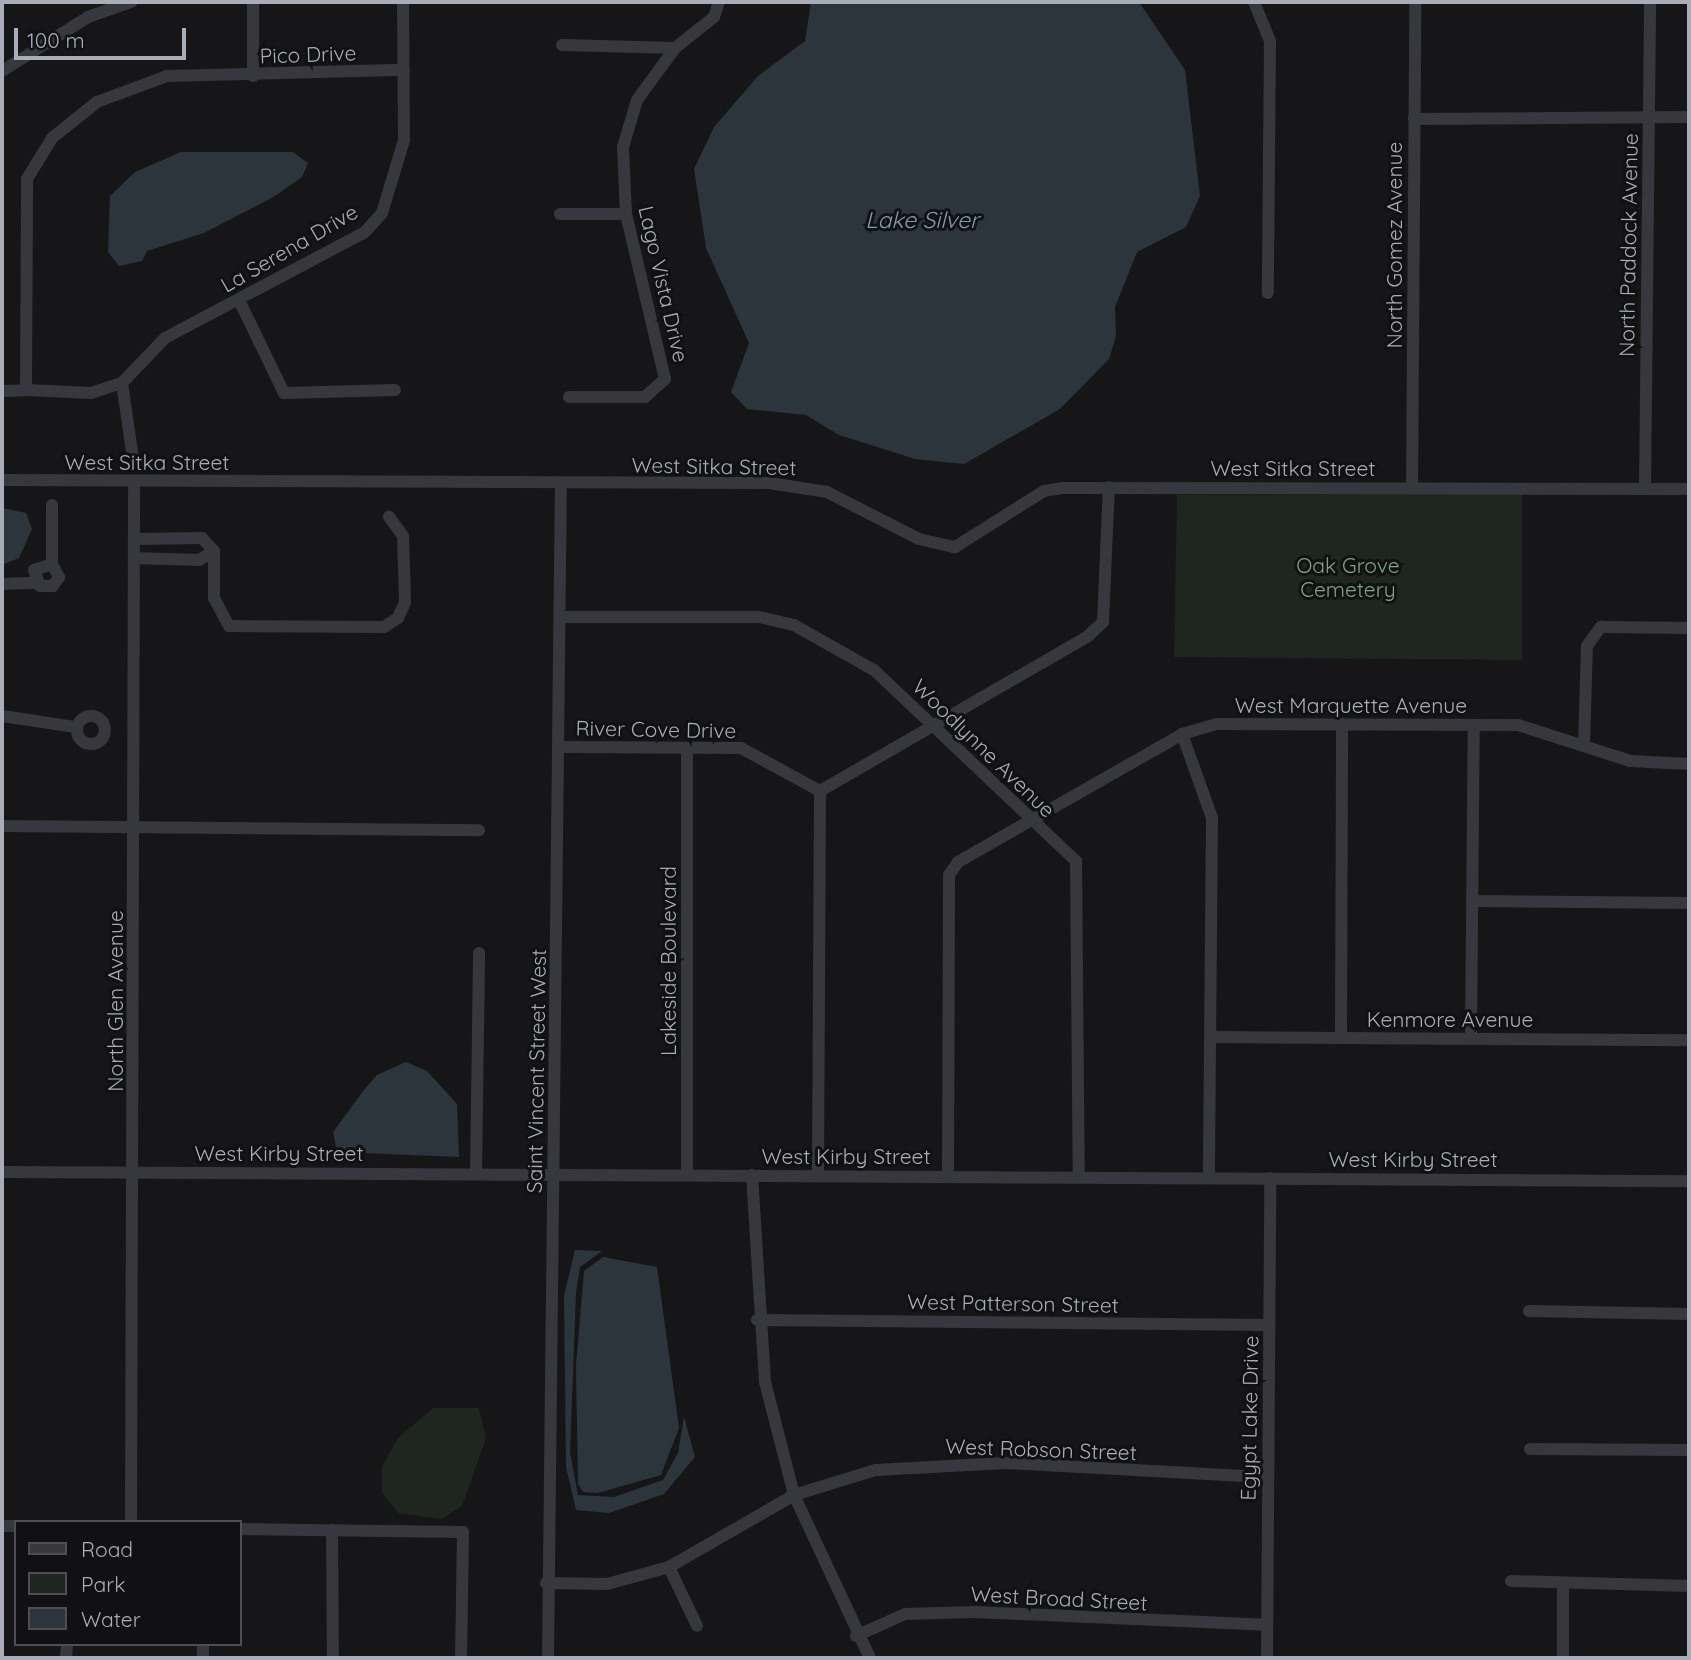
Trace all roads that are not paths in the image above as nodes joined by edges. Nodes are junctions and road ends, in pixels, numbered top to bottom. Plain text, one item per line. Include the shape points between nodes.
1 (131, 2) edge
2 (253, 2) edge
3 (403, 2) edge
4 (719, 2) edge
5 (1254, 2) edge
6 (1415, 2) edge
7 (1650, 2) edge
8 (562, 45) dead end
9 (675, 48) junction
10 (404, 69) junction
11 (2, 71) edge
12 (253, 76) junction
13 (1648, 117) junction
14 (1689, 117) edge
15 (1414, 119) junction
16 (560, 214) dead end
17 (626, 214) junction
18 (1268, 293) dead end
19 (239, 300) junction
20 (122, 383) junction
21 (26, 390) junction
22 (395, 390) dead end
23 (2, 391) edge
24 (569, 397) dead end
25 (133, 458) dead end
26 (2, 480) edge
27 (134, 481) junction
28 (561, 484) junction
29 (1109, 487) junction
30 (1412, 488) junction
31 (1645, 488) junction
32 (1689, 489) edge
33 (52, 505) dead end
34 (389, 517) dead end
35 (135, 539) junction
36 (214, 551) junction
37 (134, 558) junction
38 (52, 564) junction
39 (36, 583) junction
40 (2, 584) edge
41 (561, 617) junction
42 (1689, 628) edge
43 (2, 716) edge
44 (1342, 724) junction
45 (1474, 725) junction
46 (933, 726) junction
47 (76, 727) dead end
48 (1182, 734) junction
49 (1584, 745) junction
50 (559, 747) junction
51 (687, 748) junction
52 (1689, 764) edge
53 (820, 790) junction
54 (1031, 820) junction
55 (2, 826) edge
56 (134, 828) junction
57 (479, 830) dead end
58 (1472, 901) junction
59 (1689, 903) edge
60 (479, 953) dead end
61 (1211, 1037) junction
62 (1341, 1038) junction
63 (1471, 1039) junction
64 (1689, 1040) edge
65 (132, 1171) junction
66 (2, 1172) edge
67 (477, 1173) junction
68 (557, 1174) junction
69 (687, 1175) junction
70 (752, 1175) junction
71 (818, 1175) junction
72 (948, 1175) junction
73 (1079, 1176) junction
74 (1209, 1178) junction
75 (1270, 1178) junction
76 (1689, 1181) edge
77 (1529, 1311) dead end
78 (1689, 1314) edge
79 (757, 1320) junction
80 (1269, 1325) junction
81 (1530, 1449) dead end
82 (1689, 1450) edge
83 (1267, 1477) junction
84 (794, 1496) junction
85 (131, 1520) edge
86 (242, 1529) edge
87 (332, 1530) junction
88 (669, 1567) junction
89 (1511, 1581) dead end
90 (546, 1583) junction
91 (1563, 1583) junction
92 (1689, 1586) edge
93 (1266, 1625) junction
94 (697, 1626) dead end
95 (856, 1636) junction
96 (332, 1658) edge
97 (461, 1658) edge
98 (548, 1658) edge
99 (870, 1658) edge
100 (1267, 1658) edge
101 (1563, 1658) edge

1 - 11 street via 88,17
2 - 12 street
3 - 10 street, La Serena Drive
4 - 9 street, Lago Vista Drive via 714,17
5 - 18 street via 1270,41
6 - 15 street, North Gomez Avenue
7 - 13 street, North Paddock Avenue
8 - 9 street
9 - 17 street, Lago Vista Drive via 637,100 623,147
10 - 12 street, Pico Drive
10 - 19 street, La Serena Drive via 404,140 382,213 365,232
12 - 21 street, Pico Drive via 167,76 97,102 52,138 27,179
13 - 14 street
13 - 15 street
13 - 31 street, North Paddock Avenue
15 - 30 street, North Gomez Avenue
16 - 17 street
17 - 24 street, Lago Vista Drive via 665,379 645,397
19 - 20 street, La Serena Drive via 165,338
19 - 22 street via 284,393
20 - 21 street, La Serena Drive via 90,393
20 - 25 street
21 - 23 street
26 - 27 street, West Sitka Street
27 - 28 street, West Sitka Street
27 - 35 street, North Glen Avenue
28 - 29 street, West Sitka Street via 799,486 855,505 919,539 955,547 1044,491
28 - 41 street, Saint Vincent Street West
29 - 30 street, West Sitka Street
29 - 46 street via 1103,622
30 - 31 street, West Sitka Street
31 - 32 street, West Sitka Street
33 - 38 street
34 - 36 street via 403,536 405,602 398,618 384,627 229,626 214,598
35 - 36 street via 202,538
35 - 37 street, North Glen Avenue
36 - 37 street via 199,560
37 - 56 street, North Glen Avenue
38 - 39 street via 37,565
38 - 39 street via 57,582 48,587
39 - 40 street
41 - 46 street, Woodlynne Avenue via 777,619 874,670
41 - 50 street, Saint Vincent Street West
42 - 49 street via 1601,627 1587,646
43 - 47 street
44 - 45 street, West Marquette Avenue
44 - 48 street, West Marquette Avenue via 1218,724
44 - 62 street
45 - 49 street, West Marquette Avenue via 1542,728
45 - 58 street
46 - 53 street
46 - 54 street, Woodlynne Avenue
48 - 54 street, West Marquette Avenue
48 - 61 street via 1212,818
49 - 52 street, West Marquette Avenue via 1630,761
50 - 51 street, River Cove Drive
50 - 68 street, Saint Vincent Street West
51 - 53 street, River Cove Drive via 752,751
51 - 69 street, Lakeside Boulevard
53 - 71 street
54 - 72 street, West Marquette Avenue via 958,862 949,875
54 - 73 street, Woodlynne Avenue via 1076,861 1081,877
55 - 56 street
56 - 57 street
56 - 65 street, North Glen Avenue
58 - 59 street
58 - 63 street
60 - 67 street
61 - 62 street, Kenmore Avenue
61 - 74 street
62 - 63 street, Kenmore Avenue
63 - 64 street, Kenmore Avenue
65 - 66 street, West Kirby Street
65 - 67 street, West Kirby Street
65 - 85 street, North Glen Avenue
67 - 68 street, West Kirby Street
68 - 69 street, West Kirby Street
68 - 90 street, Saint Vincent Street West
69 - 70 street, West Kirby Street
70 - 71 street, West Kirby Street
70 - 79 street
71 - 72 street, West Kirby Street
72 - 73 street, West Kirby Street
73 - 74 street, West Kirby Street
74 - 75 street, West Kirby Street
75 - 76 street, West Kirby Street
75 - 80 street, Egypt Lake Drive
77 - 78 street
79 - 80 street, West Patterson Street
79 - 84 street
80 - 83 street, Egypt Lake Drive
81 - 82 street
83 - 84 street, West Robson Street via 945,1464 852,1475
83 - 93 street, Egypt Lake Drive
84 - 88 street, West Robson Street
84 - 95 street
86 - 87 street
87 - 96 street
87 - 97 street via 463,1532
88 - 90 street, West Robson Street via 607,1584
88 - 94 street
89 - 91 street
90 - 98 street, Saint Vincent Street West
91 - 92 street
91 - 101 street
93 - 95 street, West Broad Street via 974,1612 905,1614
93 - 100 street, Egypt Lake Drive
95 - 99 street

